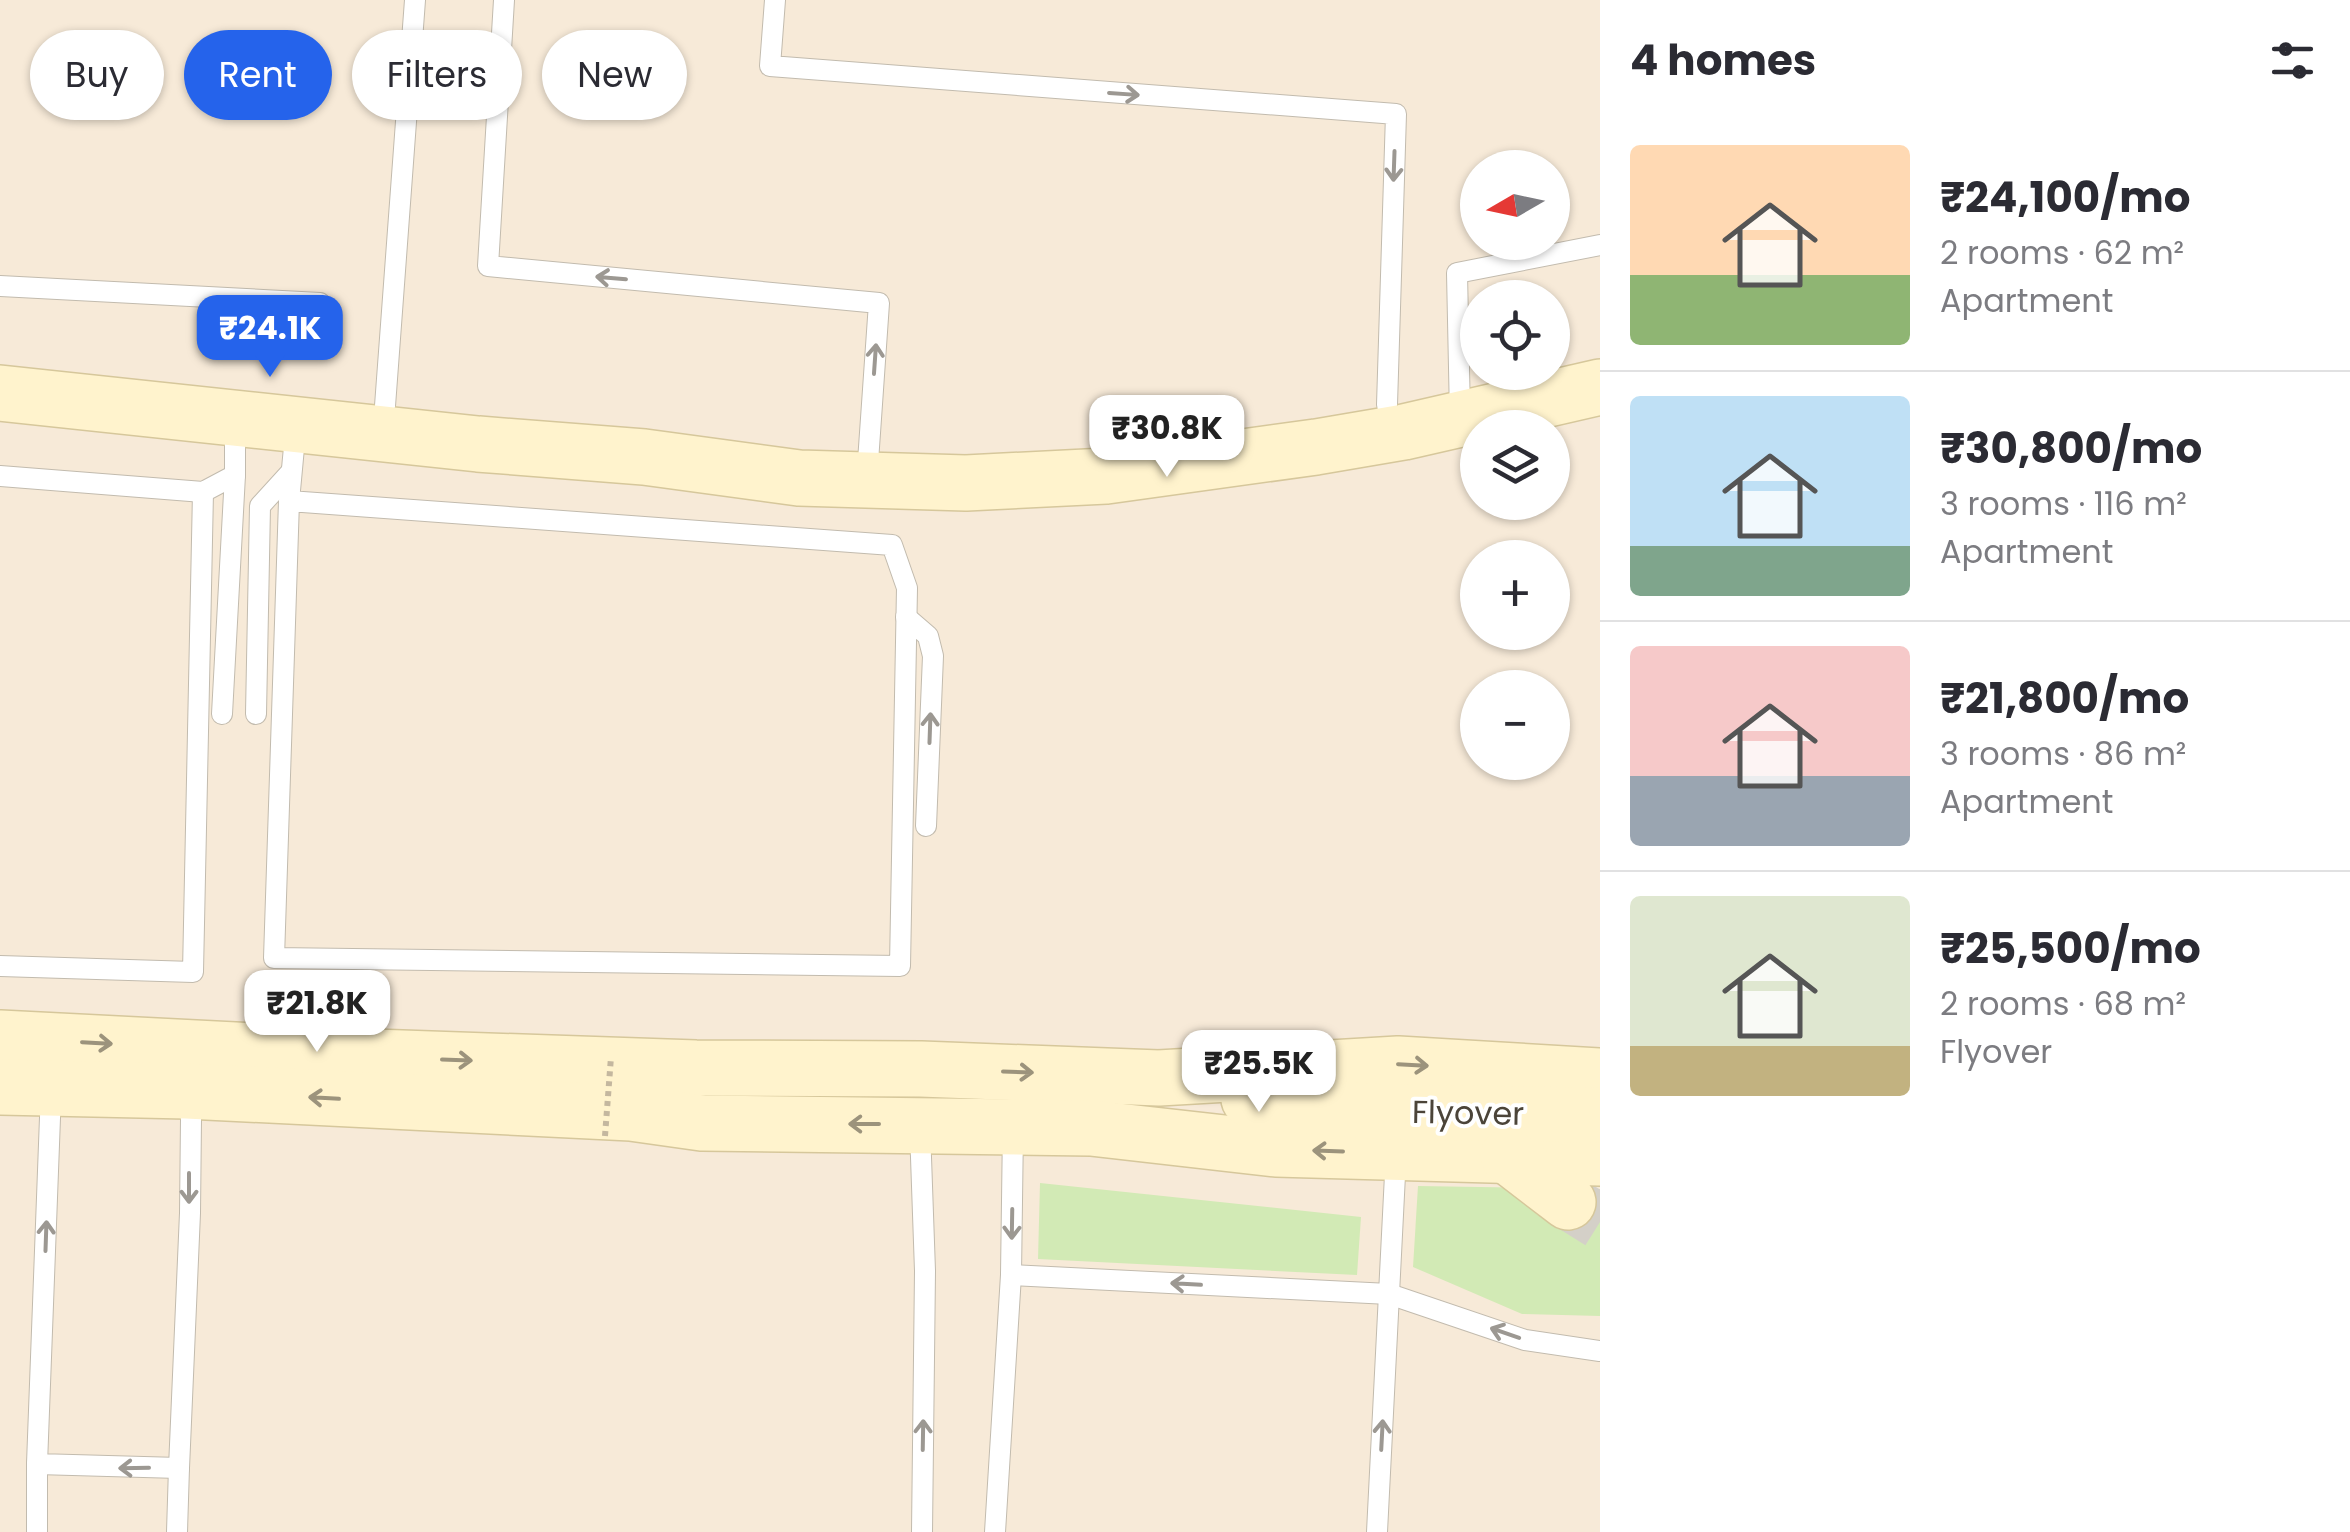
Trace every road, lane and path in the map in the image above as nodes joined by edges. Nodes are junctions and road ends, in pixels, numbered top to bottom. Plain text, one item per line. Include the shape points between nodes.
1 (415, 0) edge
2 (504, 0) edge
3 (775, 0) edge
4 (1600, 245) edge
5 (0, 286) edge
6 (320, 302) dead end
7 (0, 360) edge
8 (1600, 364) edge
9 (1600, 389) edge
10 (0, 393) edge
11 (1386, 405) junction
12 (385, 406) junction
13 (1459, 408) junction
14 (236, 418) junction
15 (293, 449) junction
16 (868, 468) junction
17 (235, 475) junction
18 (0, 476) edge
19 (203, 492) junction
20 (289, 501) junction
21 (906, 618) junction
22 (222, 714) dead end
23 (256, 714) dead end
24 (926, 826) dead end
25 (0, 966) edge
26 (0, 1038) edge
27 (611, 1057) dead end
28 (1600, 1076) edge
29 (1159, 1078) junction
30 (25, 1087) edge
31 (188, 1091) junction
32 (1600, 1115) edge
33 (920, 1124) junction
34 (1013, 1126) junction
35 (605, 1136) dead end
36 (1396, 1154) junction
37 (1508, 1156) junction
38 (1600, 1158) tunnel mouth
39 (1568, 1202) tunnel mouth
40 (1011, 1274) junction
41 (1389, 1294) junction
42 (1600, 1351) edge
43 (36, 1464) junction
44 (179, 1468) junction
45 (37, 1532) edge
46 (177, 1532) edge
47 (922, 1532) edge
48 (996, 1532) edge
49 (1378, 1532) edge

1 - 12 lane
16 -> 2 lane via 879,303 488,266
3 -> 11 lane via 770,66 1396,114
4 - 13 lane via 1457,273
5 - 6 lane
7 - 12 street
8 - 13 street
9 - 13 street
10 - 14 street
11 - 13 street
11 - 16 street via 1089,448
12 - 16 street
13 - 16 street via 1316,447 1106,476 966,483
14 - 15 street
14 - 17 lane
15 - 16 street via 478,444 644,456 799,478
15 - 20 lane
15 - 23 lane via 260,506
17 - 19 lane
17 - 22 lane
18 - 19 lane
19 - 25 lane via 192,972
20 - 21 lane via 892,545 907,588
20 - 21 lane via 274,958 900,966
24 -> 21 lane via 932,646
26 -> 29 street via 392,1058
27 - 35 path, bridge
29 -> 28 street via 1398,1064
29 - 32 street, Flyover via 1270,1104
30 - 31 street
43 -> 30 lane
33 -> 31 street via 702,1123 631,1113
31 -> 44 lane
33 - 34 street
47 -> 33 lane via 926,1271
36 -> 34 street
34 -> 40 lane
36 - 37 street
36 - 41 lane
37 - 38 street
37 - 39 street
41 -> 40 lane
40 - 48 lane
42 -> 41 lane via 1525,1340
49 -> 41 lane
44 -> 43 lane
43 - 45 lane
44 - 46 lane

